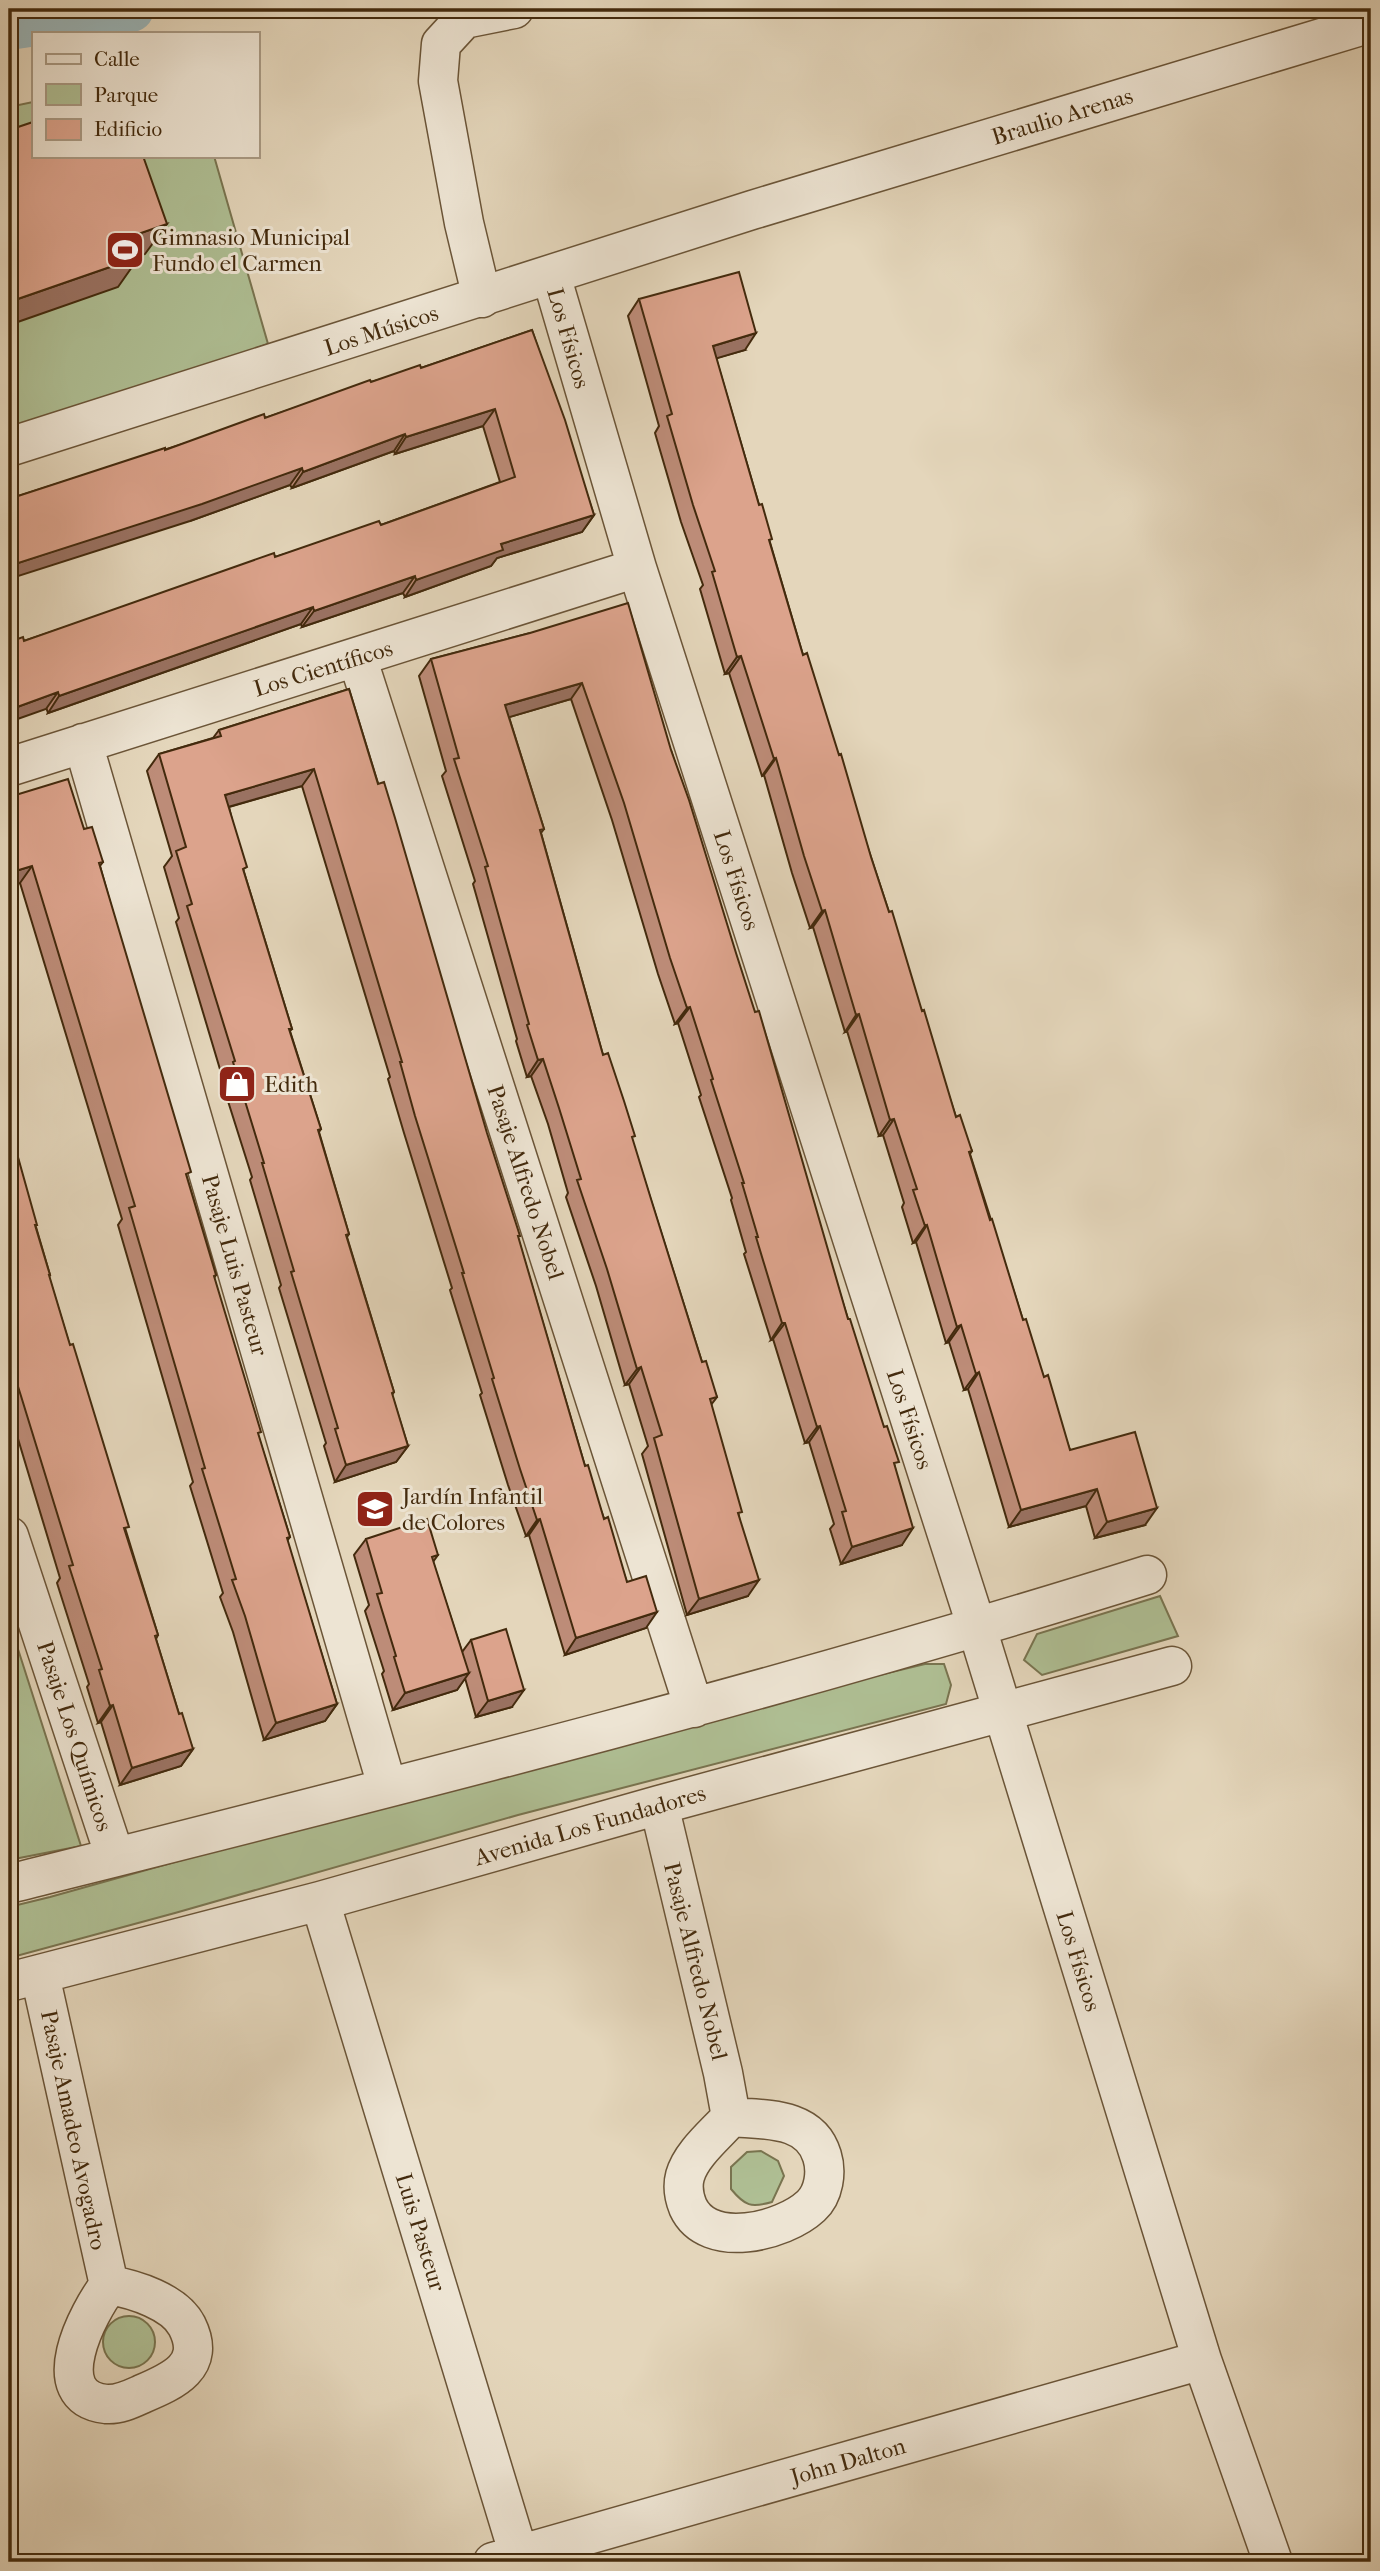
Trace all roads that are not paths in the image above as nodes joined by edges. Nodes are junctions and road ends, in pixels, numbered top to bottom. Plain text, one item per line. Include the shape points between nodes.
1 (514, 9) edge
2 (1371, 23) edge
3 (752, 210) joint
4 (551, 275) junction
5 (482, 298) junction
6 (9, 447) edge
7 (636, 568) junction
8 (357, 657) junction
9 (83, 743) junction
10 (9, 766) edge
11 (9, 1536) edge
12 (1147, 1575) dead end
13 (977, 1628) junction
14 (1172, 1666) dead end
15 (694, 1708) junction
16 (1004, 1712) junction
17 (387, 1786) junction
18 (659, 1805) junction
19 (115, 1857) junction
20 (9, 1884) edge
21 (320, 1901) junction
22 (24, 1979) edge
23 (731, 2117) dead end
24 (109, 2286) dead end
25 (1202, 2360) junction
26 (511, 2560) edge
27 (1273, 2562) edge

1 - 5 street via 464,19 442,44 438,82
2 - 3 street, Braulio Arenas
3 - 4 street, Los Músicos
4 - 5 street, Los Músicos
4 - 7 street, Los Físicos
5 - 6 street, Los Músicos
7 - 8 street, Los Científicos
7 - 13 street, Los Físicos
8 - 9 street, Los Científicos
8 - 15 street, Pasaje Alfredo Nobel
9 - 10 street, Los Científicos
9 - 17 street, Pasaje Luis Pasteur
11 - 19 street, Pasaje Los Químicos
12 - 13 street
13 - 15 street
13 - 16 street, Los Físicos
14 - 16 street, Avenida Los Fundadores
15 - 17 street
16 - 18 street, Avenida Los Fundadores
16 - 25 street, Los Físicos
17 - 19 street
18 - 21 street, Avenida Los Fundadores
18 - 23 street, Pasaje Alfredo Nobel
19 - 20 street
21 - 22 street, Avenida Los Fundadores
21 - 26 street, Luis Pasteur
22 - 24 street, Pasaje Amadeo Avogadro
25 - 26 street, John Dalton
25 - 27 street, Los Físicos

